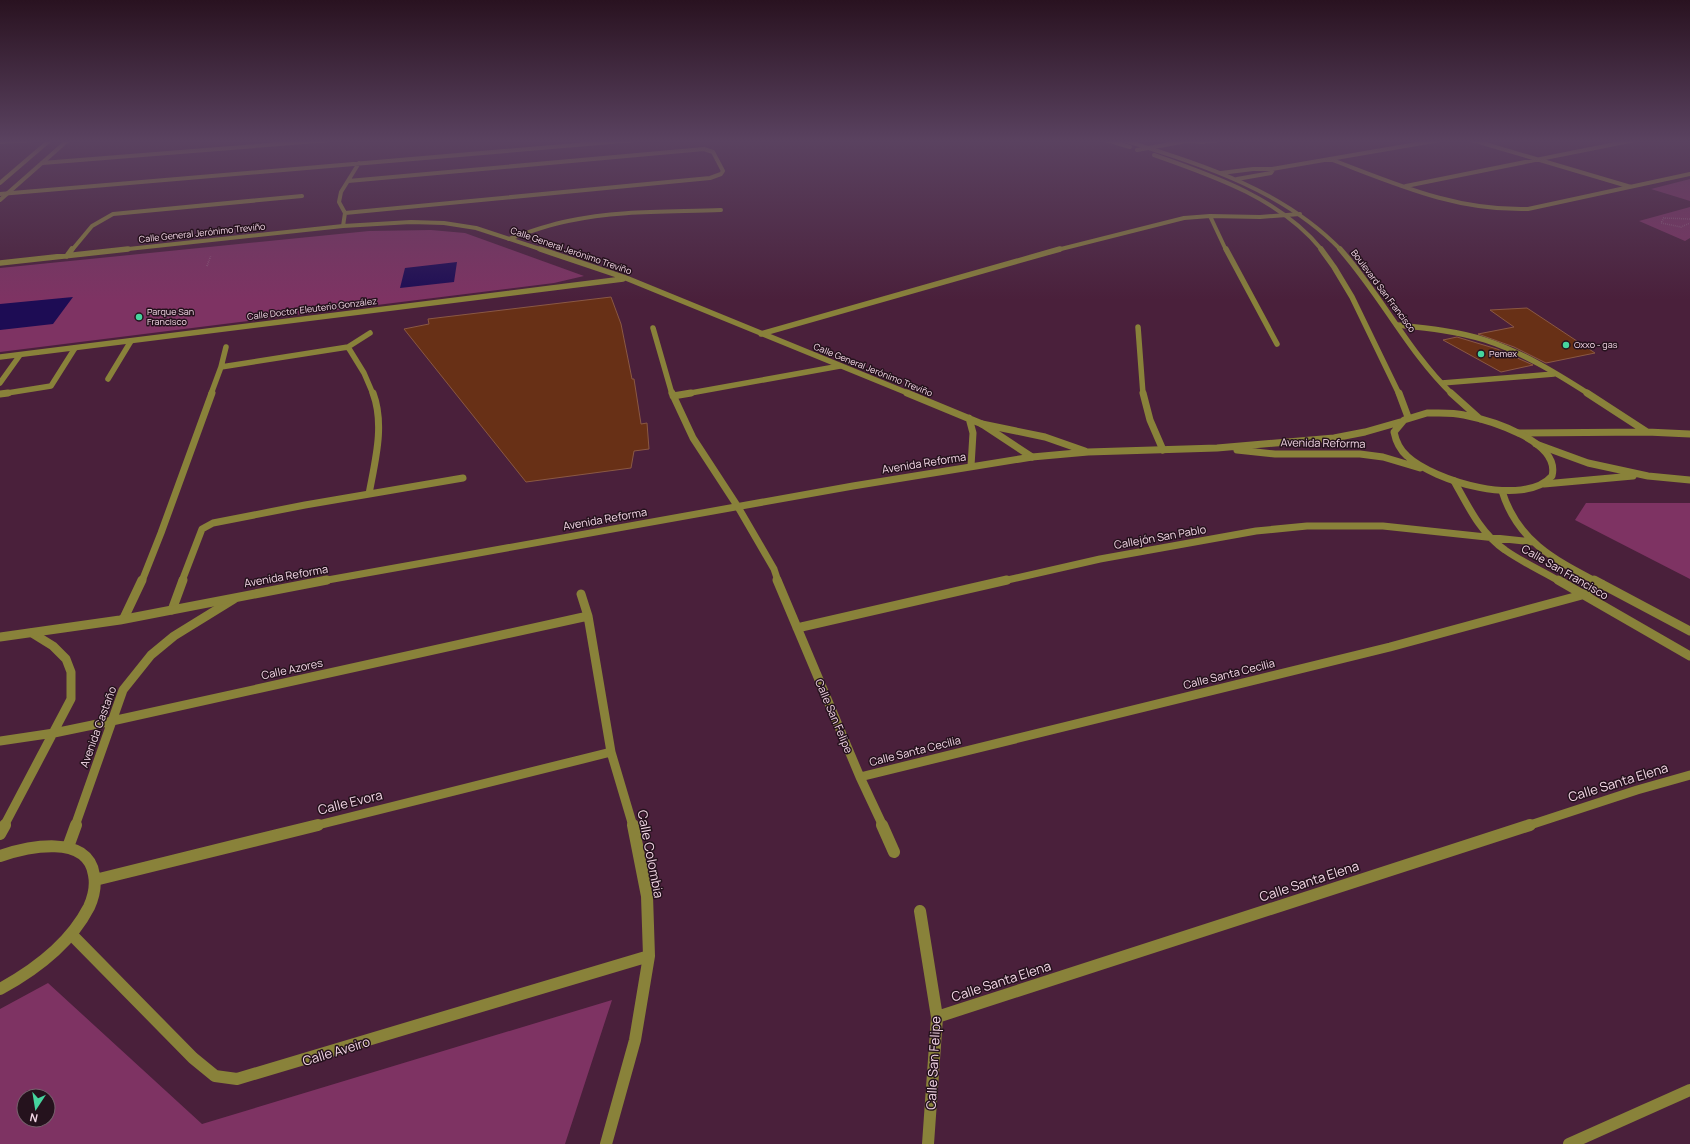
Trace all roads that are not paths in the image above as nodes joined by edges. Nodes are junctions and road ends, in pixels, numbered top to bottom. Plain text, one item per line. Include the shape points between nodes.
1 (14, 193) edge
2 (341, 193) edge
3 (545, 193) edge
4 (1249, 193) edge
5 (1266, 193) edge
6 (1427, 193) edge
7 (1604, 193) edge
8 (0, 194) edge
9 (7, 194) junction
10 (302, 196) dead end
11 (0, 200) edge
12 (720, 210) dead end
13 (345, 212) junction
14 (1300, 214) junction
15 (1210, 216) junction
16 (1285, 216) junction
17 (343, 226) junction
18 (509, 239) junction
19 (67, 256) junction
20 (0, 263) edge
21 (626, 278) junction
22 (1397, 325) junction
23 (1138, 327) dead end
24 (653, 328) dead end
25 (370, 333) dead end
26 (761, 334) junction
27 (131, 341) junction
28 (1277, 344) dead end
29 (226, 347) dead end
30 (348, 347) junction
31 (75, 348) junction
32 (20, 355) junction
33 (0, 357) edge
34 (840, 366) junction
35 (221, 367) junction
36 (1555, 374) junction
37 (108, 379) dead end
38 (0, 383) edge
39 (1442, 383) junction
40 (0, 394) edge
41 (673, 396) junction
42 (969, 418) junction
43 (1408, 418) junction
44 (1480, 418) junction
45 (1400, 422) junction
46 (982, 424) junction
47 (1647, 432) junction
48 (1519, 433) junction
49 (1690, 434) edge
50 (1536, 444) junction
51 (1217, 448) junction
52 (1163, 450) junction
53 (1088, 452) junction
54 (1032, 457) junction
55 (971, 466) junction
56 (1428, 470) junction
57 (1648, 476) junction
58 (463, 478) dead end
59 (1690, 480) edge
60 (1454, 481) junction
61 (1544, 484) junction
62 (1502, 490) junction
63 (370, 494) junction
64 (738, 507) junction
65 (1490, 539) junction
66 (1532, 542) junction
67 (1602, 584) junction
68 (581, 594) dead end
69 (1582, 595) junction
70 (239, 596) junction
71 (172, 610) junction
72 (588, 616) junction
73 (124, 618) junction
74 (797, 628) junction
75 (1690, 631) edge
76 (32, 633) junction
77 (0, 637) edge
78 (1690, 656) edge
79 (112, 721) junction
80 (54, 733) junction
81 (0, 741) edge
82 (611, 752) junction
83 (1690, 775) edge
84 (860, 776) junction
85 (0, 834) edge
86 (68, 847) junction
87 (894, 852) dead end
88 (0, 856) edge
89 (95, 880) junction
90 (920, 911) dead end
91 (72, 934) junction
92 (649, 956) junction
93 (0, 989) edge
94 (937, 1017) junction
95 (1690, 1090) edge
96 (606, 1144) edge
97 (928, 1144) edge
98 (1569, 1144) edge

1 - 9 street
2 - 13 street via 339,202
3 - 13 street
4 - 16 street
5 - 14 street, Boulevard San Francisco
6 - 7 street via 1456,203 1516,210
8 - 9 street
9 - 11 street
10 - 19 street via 113,214 94,223
12 - 18 street via 576,219
13 - 17 street
14 - 16 street
14 - 22 street, Boulevard San Francisco via 1340,249
15 - 16 street
15 - 26 street via 1160,223 1068,247
15 - 28 street
16 - 43 street via 1321,249 1341,278 1399,390
17 - 18 street, Calle General Jerónimo Treviño via 398,222 444,223 476,228
17 - 19 street, Calle General Jerónimo Treviño
18 - 21 street, Calle General Jerónimo Treviño
19 - 20 street, Calle General Jerónimo Treviño
21 - 26 street, Calle General Jerónimo Treviño
21 - 27 street, Calle Doctor Eleuterio González
22 - 36 street via 1449,330 1486,340
22 - 39 street, Boulevard San Francisco
23 - 52 street via 1143,392 1150,420
24 - 41 street, Calle San Felipe
25 - 30 street
26 - 34 street, Calle General Jerónimo Treviño
27 - 31 street, Calle Doctor Eleuterio González
27 - 37 street
29 - 35 street
30 - 35 street
30 - 63 street via 377,402 377,440
31 - 32 street, Calle Doctor Eleuterio González
31 - 40 street via 51,386
32 - 33 street, Calle Doctor Eleuterio González
32 - 38 street
34 - 41 street
34 - 42 street, Calle General Jerónimo Treviño
35 - 73 street via 146,572
36 - 39 street
36 - 47 street
39 - 44 street, Boulevard San Francisco
41 - 64 street, Calle San Felipe via 693,438
42 - 46 street, Calle General Jerónimo Treviño
42 - 55 street via 973,433
43 - 44 street, Avenida Reforma via 1427,413 1452,413
43 - 45 street, Avenida Reforma
44 - 48 street
45 - 51 street, Avenida Reforma via 1334,438
45 - 56 street via 1394,432 1397,444 1409,457
46 - 53 street via 1045,437
46 - 54 street
47 - 48 street
47 - 49 street
48 - 50 street
50 - 57 street via 1588,463
50 - 61 street via 1548,455 1553,466 1552,476
51 - 52 street, Avenida Reforma
51 - 56 street, Avenida Reforma via 1275,454 1360,454 1383,457
52 - 53 street, Avenida Reforma
53 - 54 street, Avenida Reforma
54 - 55 street, Avenida Reforma
55 - 64 street, Avenida Reforma
56 - 60 street
57 - 59 street
57 - 61 street via 1613,476
58 - 63 street
60 - 62 street
60 - 65 street, Calle San Francisco
61 - 62 street via 1519,491
62 - 66 street, Calle San Francisco via 1508,507
63 - 71 street via 213,523 202,529
64 - 70 street, Avenida Reforma
64 - 74 street, Calle San Felipe via 774,569
65 - 66 street, Callejón San Pablo
65 - 69 street, Calle San Francisco
65 - 74 street, Callejón San Pablo via 1383,526 1307,526 1256,531 1100,559
66 - 67 street, Calle San Francisco via 1556,559
67 - 69 street, Calle Santa Cecilia
67 - 75 street, Calle San Francisco
68 - 72 street, Calle Colombia
69 - 78 street, Calle San Francisco
69 - 84 street, Calle Santa Cecilia via 1390,647
70 - 71 street, Avenida Reforma
70 - 79 street, Avenida Castaño via 174,636 151,655 123,690
71 - 73 street, Avenida Reforma
72 - 79 street, Calle Azores
72 - 82 street, Calle Colombia
73 - 76 street, Avenida Reforma
74 - 84 street, Calle San Felipe
76 - 77 street, Avenida Reforma
76 - 80 street via 57,649 68,663 71,675 71,699
79 - 80 street, Calle Azores
79 - 86 street, Avenida Castaño
80 - 81 street, Calle Azores
80 - 85 street
82 - 89 street, Calle Evora
82 - 92 street, Calle Colombia via 632,821 647,896
83 - 94 street, Calle Santa Elena via 1630,792
84 - 87 street, Calle San Felipe
86 - 88 street via 30,847
86 - 89 street via 83,854 92,865
89 - 91 street via 90,905
90 - 94 street, Calle San Felipe
91 - 92 street, Calle Aveiro via 193,1058 215,1076 237,1080
91 - 93 street via 47,958
92 - 96 street, Calle Colombia via 635,1040
94 - 97 street, Calle San Felipe
95 - 98 street

